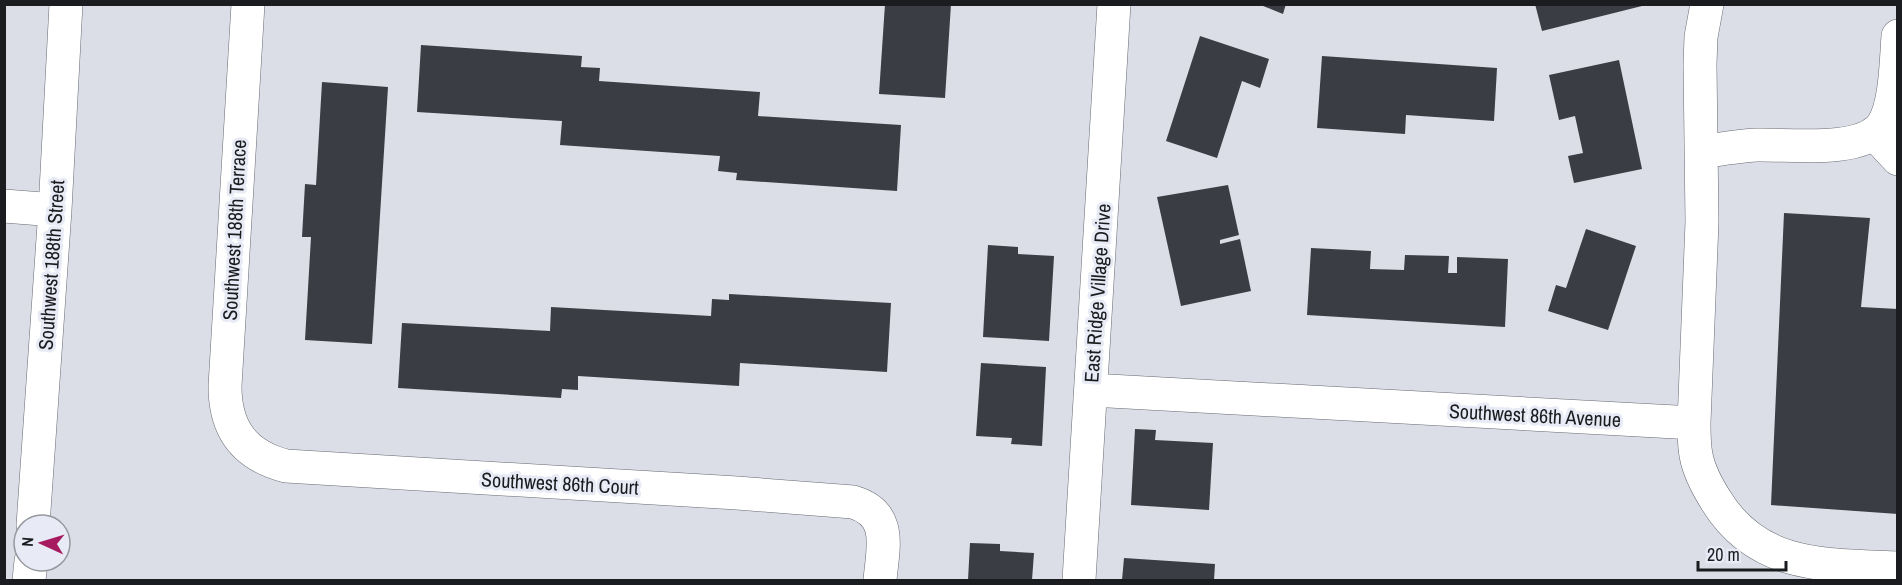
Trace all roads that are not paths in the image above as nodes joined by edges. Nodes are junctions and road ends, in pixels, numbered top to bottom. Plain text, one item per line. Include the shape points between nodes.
1 (66, 4) edge
2 (248, 4) edge
3 (1114, 4) edge
4 (1707, 4) edge
5 (1898, 36) edge
6 (1874, 133) junction
7 (1702, 152) junction
8 (1898, 159) edge
9 (4, 206) edge
10 (55, 210) junction
11 (1091, 390) junction
12 (1694, 423) junction
13 (249, 448) joint
14 (34, 513) edge
15 (1898, 567) edge
16 (880, 580) edge
17 (1079, 580) edge

1 - 10 street, Southwest 188th Street
2 - 13 street, Southwest 188th Terrace via 225,400 232,426
3 - 11 street, East Ridge Village Drive
4 - 7 street via 1701,36
5 - 6 street via 1889,110
6 - 7 street via 1853,142 1760,145
6 - 8 street
7 - 12 street
9 - 10 street
10 - 14 street, Southwest 188th Street
11 - 12 street, Southwest 86th Avenue
11 - 17 street, East Ridge Village Drive
12 - 15 street via 1696,456 1704,478 1724,513 1755,543 1794,559 1816,563
13 - 16 street, Southwest 86th Court via 286,466 853,502 873,511 879,519 883,542

